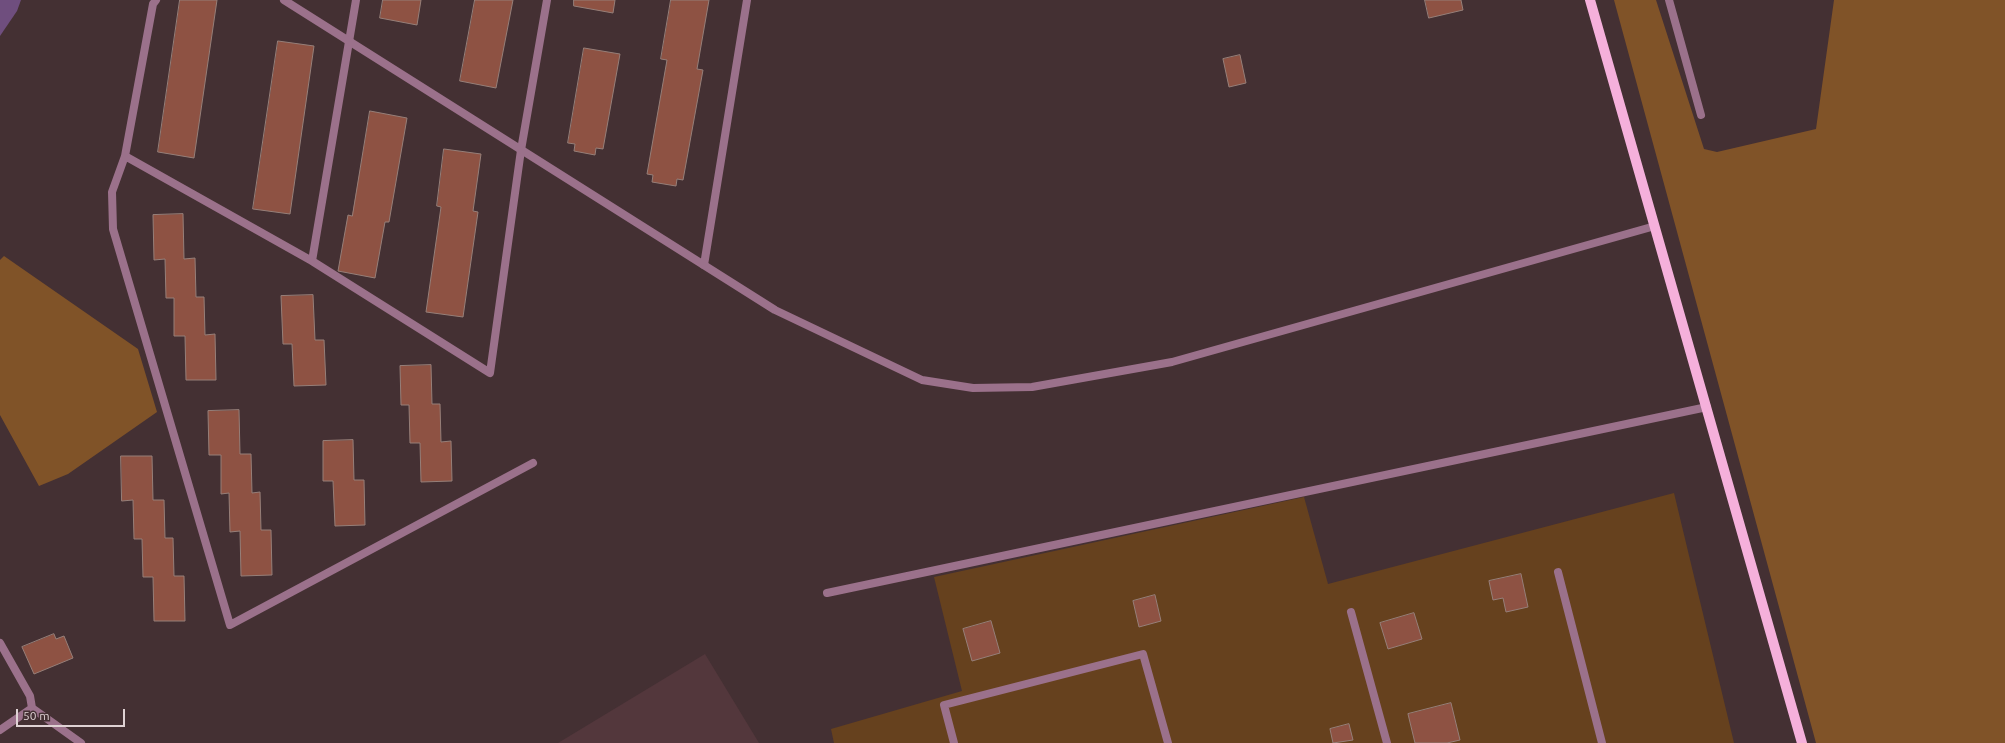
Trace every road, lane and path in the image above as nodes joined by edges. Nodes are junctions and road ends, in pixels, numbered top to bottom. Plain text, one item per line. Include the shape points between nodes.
1 (156, 0) edge
2 (284, 0) edge
3 (356, 0) edge
4 (547, 0) edge
5 (747, 0) edge
6 (1590, 0) edge
7 (1669, 0) edge
8 (349, 41) junction
9 (1701, 115) dead end
10 (521, 150) junction
11 (125, 156) junction
12 (1655, 226) junction
13 (312, 262) junction
14 (704, 265) junction
15 (1707, 408) junction
16 (534, 463) dead end
17 (1558, 572) dead end
18 (827, 593) dead end
19 (1351, 612) dead end
20 (0, 643) edge
21 (32, 708) junction
22 (0, 730) edge
23 (81, 743) edge
24 (954, 743) edge
25 (1168, 743) edge
26 (1387, 743) edge
27 (1602, 743) edge
28 (1802, 743) edge

1 - 11 street via 153,4
2 - 8 street
3 - 8 street
4 - 10 street
5 - 14 street
6 - 12 main road
7 - 9 street
8 - 10 street
8 - 13 street
10 - 13 street via 490,373
10 - 14 street
11 - 13 street
11 - 16 street via 112,192 113,229 230,625
12 - 14 street via 1172,362 1032,387 973,388 922,380 775,310
12 - 15 main road
15 - 18 street
15 - 28 main road
17 - 27 street
19 - 26 street
20 - 21 street via 30,696
21 - 22 street
21 - 23 street
24 - 25 street via 944,705 1143,654

